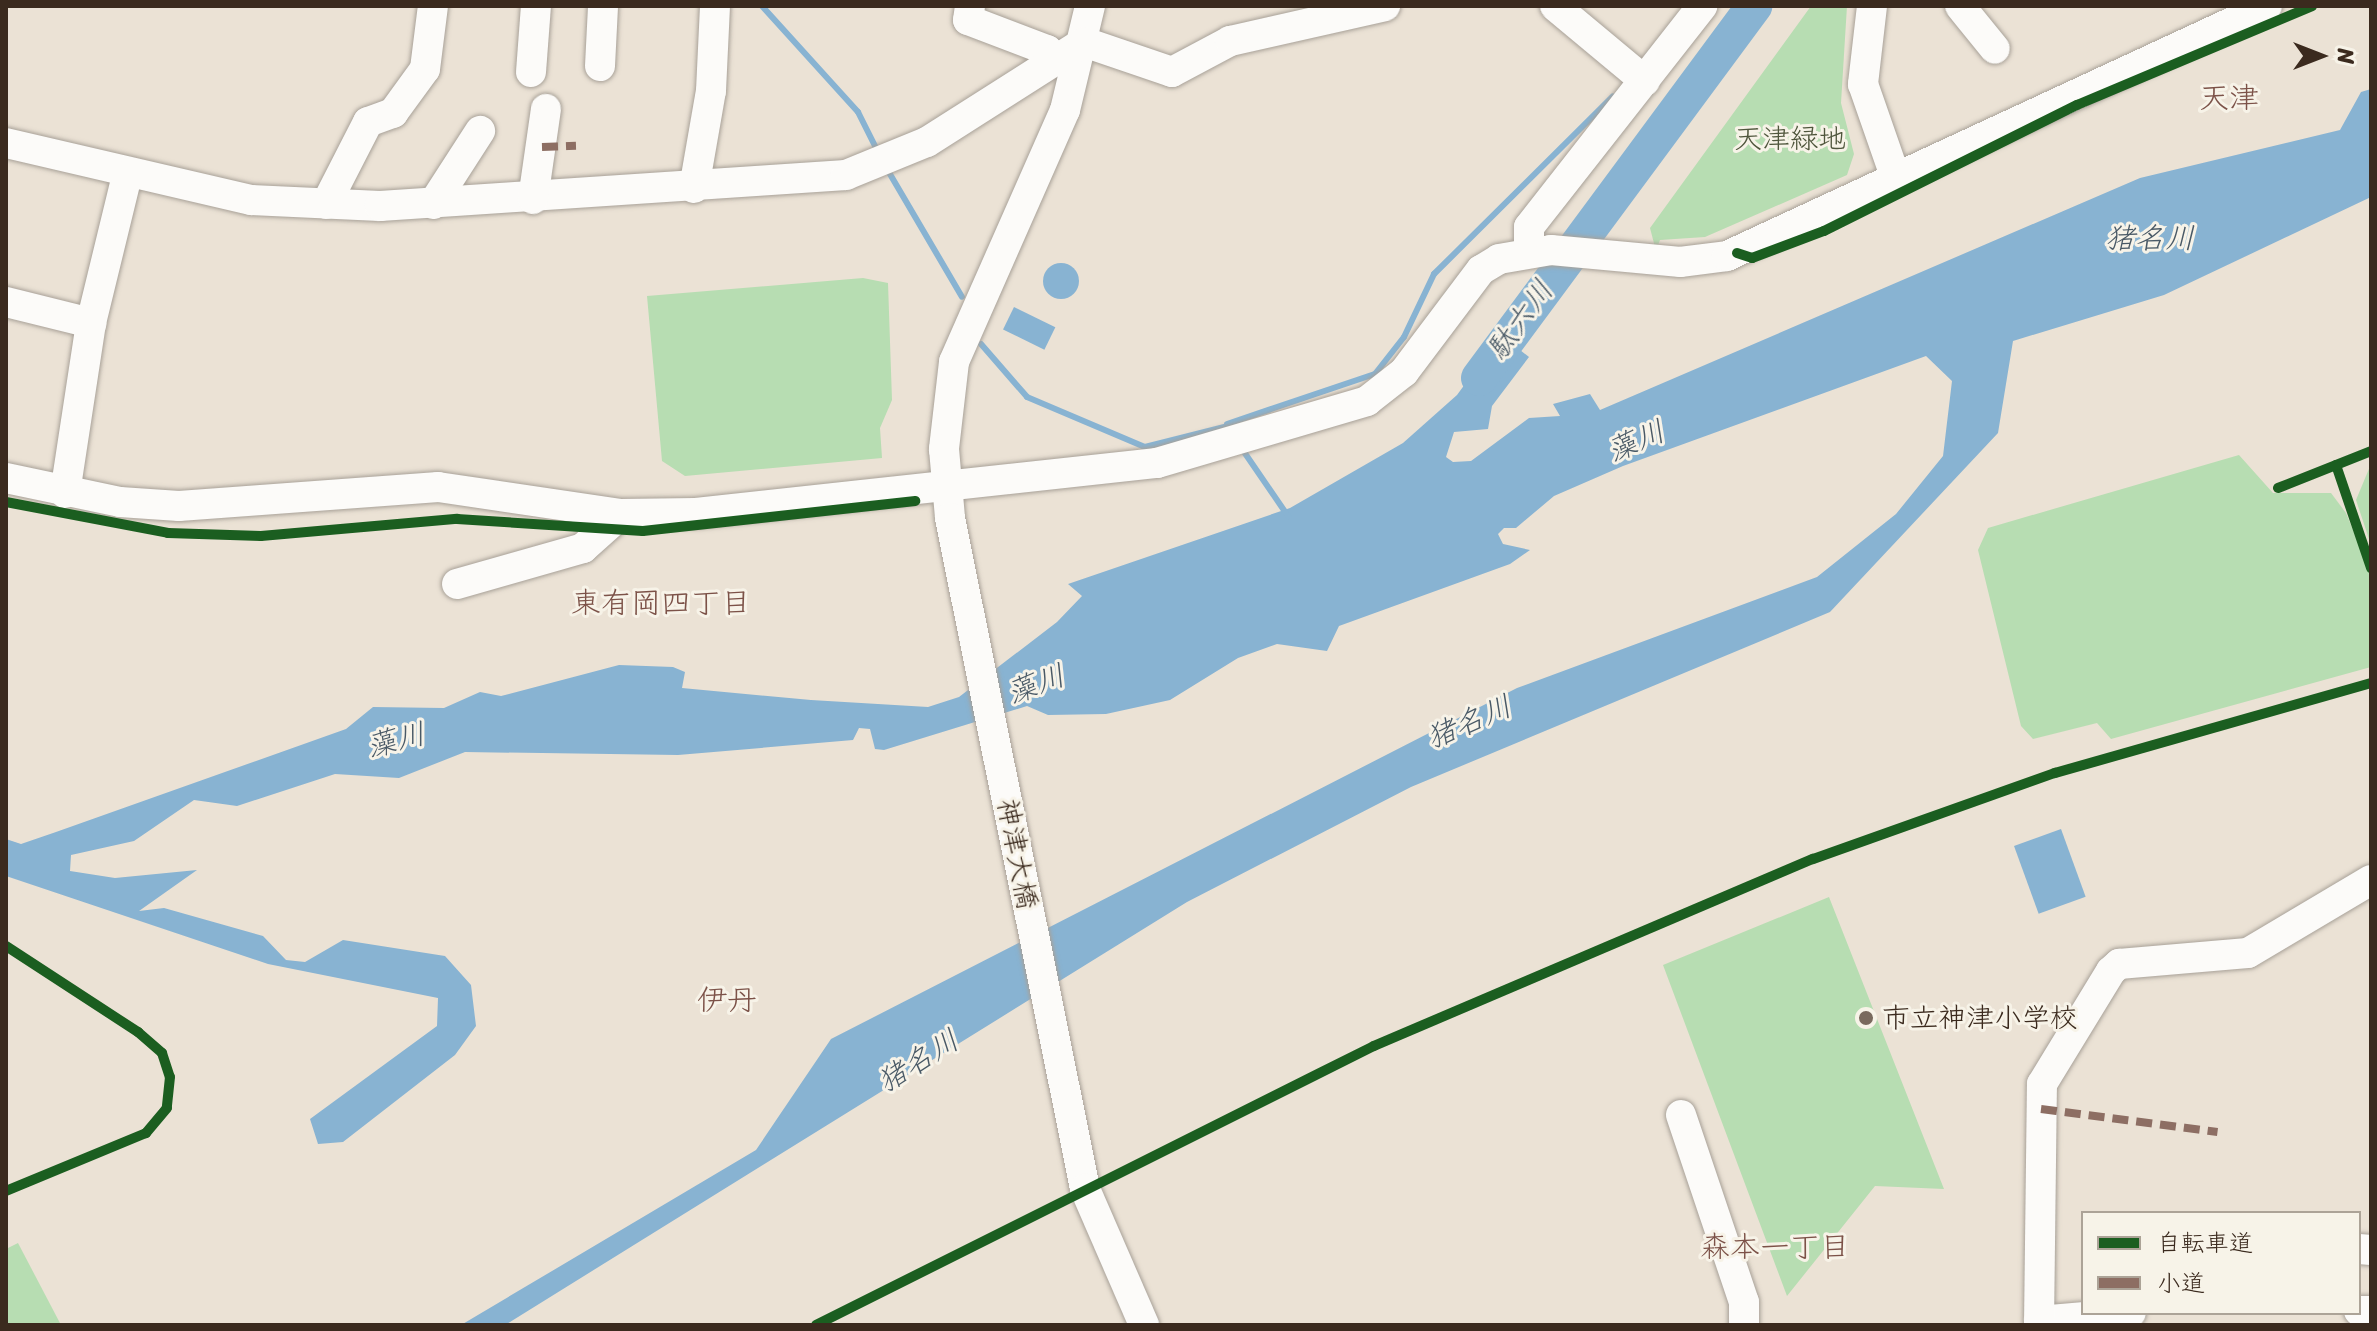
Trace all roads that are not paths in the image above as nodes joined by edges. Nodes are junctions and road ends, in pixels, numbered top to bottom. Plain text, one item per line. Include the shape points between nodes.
1 (433, 6) edge
2 (536, 6) edge
3 (603, 6) edge
4 (715, 6) edge
5 (970, 6) edge
6 (1090, 6) edge
7 (1385, 6) edge
8 (1555, 6) edge
9 (1702, 6) edge
10 (1872, 6) edge
11 (1960, 6) edge
12 (2267, 6) edge
13 (1084, 42) junction
14 (1995, 49) dead end
15 (1055, 61) junction
16 (600, 66) dead end
17 (531, 72) dead end
18 (1645, 81) junction
19 (546, 109) dead end
20 (480, 131) dead end
21 (6, 143) edge
22 (127, 175) junction
23 (1895, 176) junction
24 (694, 188) junction
25 (533, 199) junction
26 (326, 204) junction
27 (433, 204) junction
28 (1540, 250) junction
29 (6, 302) edge
30 (91, 323) junction
31 (6, 478) edge
32 (946, 482) junction
33 (65, 493) junction
34 (621, 514) junction
35 (457, 584) dead end
36 (2371, 880) edge
37 (1681, 1115) dead end
38 (2113, 1315) edge
39 (2039, 1323) edge
40 (1144, 1325) edge
41 (1744, 1325) edge

1 - 26 street via 425,69 393,113 368,122
2 - 17 street
3 - 16 street
4 - 24 street via 711,91
5 - 15 street via 968,20 1047,50
6 - 13 street, 神津大橋
7 - 13 street via 1230,41 1172,72
8 - 18 street
9 - 18 street
10 - 23 street via 1863,84
11 - 14 street
12 - 23 street
13 - 15 street
13 - 32 street, 神津大橋 via 1065,110 954,362 944,414
15 - 24 street via 927,142 846,175
18 - 28 street via 1529,227
19 - 25 street
20 - 27 street
21 - 22 street
22 - 26 street via 251,200
22 - 30 street
23 - 28 street via 1727,256 1643,259
24 - 25 street
25 - 27 street
26 - 27 street
28 - 32 street via 1481,270 1404,372 1367,401 1157,463
29 - 30 street
30 - 33 street
31 - 33 street
32 - 34 street via 772,506
32 - 40 street, 神津大橋 via 1085,1189 1115,1273
33 - 34 street via 179,506 438,487
34 - 35 street via 583,548
36 - 39 street via 2248,953 2111,971 2042,1084
37 - 41 street via 1744,1302
38 - 39 street

